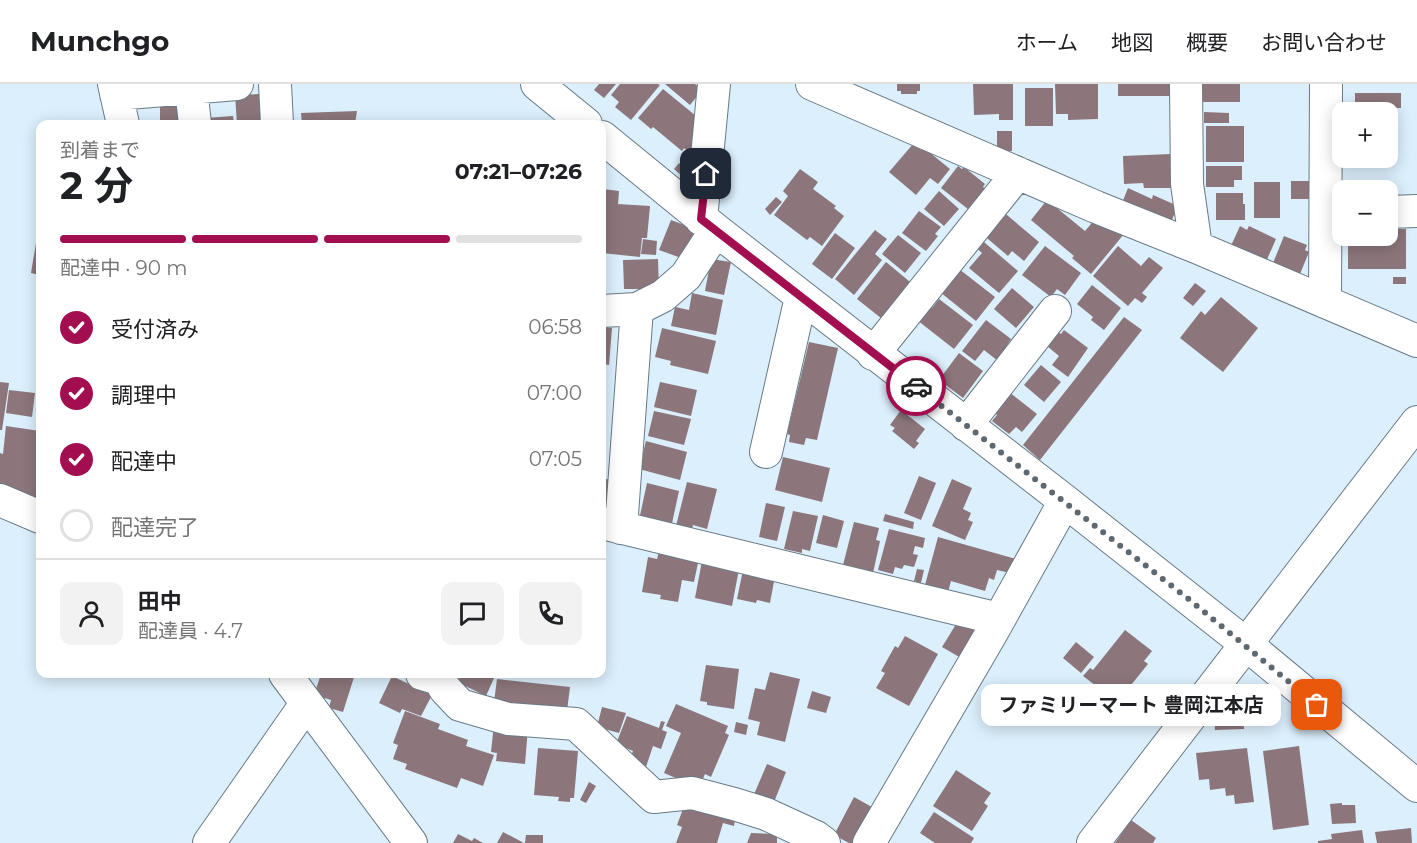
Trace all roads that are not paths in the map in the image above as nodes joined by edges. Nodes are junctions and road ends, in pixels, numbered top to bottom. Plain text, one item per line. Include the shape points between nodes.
1 (237, 84) edge
2 (276, 84) edge
3 (537, 84) edge
4 (714, 84) edge
5 (812, 84) edge
6 (1186, 84) edge
7 (1326, 84) edge
8 (191, 88) junction
9 (115, 89) edge
10 (122, 120) edge
11 (195, 120) edge
12 (277, 120) edge
13 (581, 120) edge
14 (606, 140) edge
15 (1018, 173) junction
16 (1332, 181) edge
17 (1417, 211) edge
18 (1398, 212) edge
19 (708, 225) junction
20 (1332, 233) edge
21 (1196, 247) junction
22 (801, 297) junction
23 (1325, 302) junction
24 (637, 309) junction
25 (606, 311) edge
26 (1055, 311) dead end
27 (1417, 341) edge
28 (873, 354) junction
29 (1417, 422) edge
30 (966, 425) junction
31 (766, 452) dead end
32 (0, 500) edge
33 (1065, 501) junction
34 (36, 515) edge
35 (611, 526) edge
36 (999, 619) junction
37 (1246, 644) junction
38 (288, 678) edge
39 (439, 679) edge
40 (306, 704) junction
41 (1417, 786) edge
42 (208, 843) edge
43 (411, 843) edge
44 (824, 843) edge
45 (869, 843) edge
46 (1093, 843) edge

1 - 8 street
2 - 12 street
3 - 13 street
4 - 19 street
5 - 15 street
6 - 21 street via 1187,184
7 - 16 street
8 - 9 street
8 - 11 street
9 - 10 street
14 - 19 street
15 - 21 street
15 - 28 street
17 - 18 street
19 - 22 street
19 - 24 street via 686,276 663,296
20 - 23 street
21 - 23 street
22 - 28 street
22 - 31 street
23 - 27 street
24 - 25 street
24 - 35 street
26 - 30 street
28 - 30 street
29 - 37 street
30 - 33 street
32 - 34 street
33 - 36 street
33 - 37 street
35 - 36 street
36 - 45 street
37 - 41 street
37 - 46 street
38 - 40 street
39 - 44 street via 460,705 508,719 576,724 654,797 692,794 734,804 766,814
40 - 42 street
40 - 43 street

